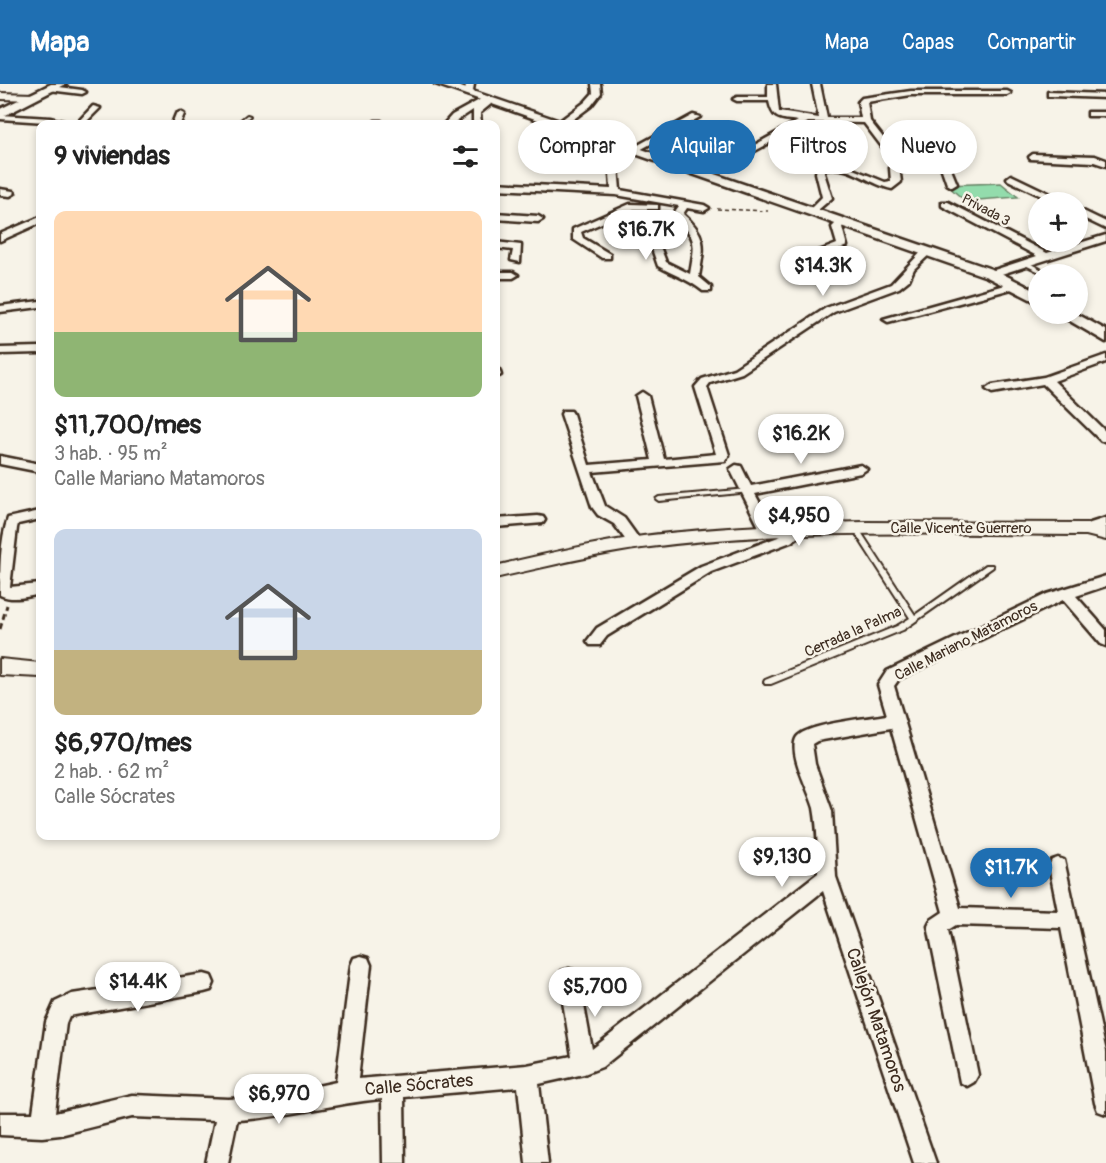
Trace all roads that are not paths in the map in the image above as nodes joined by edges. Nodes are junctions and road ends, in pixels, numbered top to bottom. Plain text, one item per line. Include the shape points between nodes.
1 (441, 84) edge
2 (596, 84) edge
3 (772, 84) edge
4 (816, 84) edge
5 (57, 85) edge
6 (469, 89) edge
7 (82, 92) dead end
8 (1007, 93) dead end
9 (1050, 94) dead end
10 (0, 96) edge
11 (1106, 96) edge
12 (34, 97) junction
13 (737, 99) dead end
14 (772, 99) junction
15 (489, 101) junction
16 (96, 108) dead end
17 (180, 114) dead end
18 (1091, 114) dead end
19 (1106, 114) edge
20 (0, 116) edge
21 (248, 116) dead end
22 (696, 117) dead end
23 (823, 119) junction
24 (50, 120) edge
25 (84, 120) edge
26 (178, 120) edge
27 (243, 120) edge
28 (451, 120) edge
29 (477, 120) edge
30 (545, 120) edge
31 (567, 120) edge
32 (806, 120) joint
33 (845, 120) edge
34 (867, 120) edge
35 (868, 122) edge
36 (880, 139) edge
37 (768, 140) edge
38 (637, 148) edge
39 (637, 151) edge
40 (1033, 157) dead end
41 (1106, 163) edge
42 (615, 174) edge
43 (895, 174) edge
44 (948, 174) edge
45 (704, 175) junction
46 (1011, 178) dead end
47 (952, 184) dead end
48 (500, 186) edge
49 (0, 192) edge
50 (616, 192) junction
51 (1040, 192) edge
52 (10, 193) dead end
53 (945, 204) dead end
54 (704, 208) road end
55 (681, 210) junction
56 (812, 212) junction
57 (500, 216) edge
58 (612, 216) junction
59 (1088, 217) edge
60 (538, 219) dead end
61 (36, 222) edge
62 (841, 223) junction
63 (1106, 226) edge
64 (0, 238) edge
65 (1106, 238) edge
66 (500, 245) edge
67 (927, 252) junction
68 (606, 256) dead end
69 (1047, 257) junction
70 (516, 260) dead end
71 (827, 262) dead end
72 (1027, 264) joint
73 (992, 274) junction
74 (500, 275) edge
75 (513, 275) dead end
76 (694, 278) junction
77 (1016, 285) junction
78 (707, 289) dead end
79 (1028, 292) edge
80 (36, 304) edge
81 (0, 309) edge
82 (888, 319) dead end
83 (1083, 324) edge
84 (1106, 338) edge
85 (0, 351) edge
86 (36, 351) edge
87 (1106, 358) edge
88 (1047, 380) junction
89 (992, 389) dead end
90 (642, 396) dead end
91 (567, 414) dead end
92 (1105, 438) edge
93 (0, 460) edge
94 (659, 463) junction
95 (36, 467) edge
96 (585, 469) junction
97 (861, 469) dead end
98 (736, 470) dead end
99 (748, 491) junction
100 (659, 500) dead end
101 (36, 516) edge
102 (538, 520) dead end
103 (1106, 522) edge
104 (500, 523) edge
105 (855, 528) junction
106 (767, 529) junction
107 (802, 529) junction
108 (1086, 529) junction
109 (1106, 534) edge
110 (635, 543) junction
111 (989, 567) dead end
112 (500, 571) edge
113 (1106, 581) edge
114 (36, 590) edge
115 (1066, 593) junction
116 (914, 619) junction
117 (1106, 640) edge
118 (595, 641) dead end
119 (0, 667) edge
120 (36, 670) edge
121 (768, 682) dead end
122 (897, 720) junction
123 (1058, 866) dead end
124 (827, 877) junction
125 (953, 916) junction
126 (1068, 920) junction
127 (361, 965) dead end
128 (569, 978) dead end
129 (204, 983) dead end
130 (584, 1064) junction
131 (967, 1075) dead end
132 (527, 1076) junction
133 (393, 1086) junction
134 (346, 1091) junction
135 (1106, 1102) edge
136 (228, 1110) junction
137 (0, 1124) edge
138 (42, 1126) junction
139 (217, 1163) edge
140 (394, 1163) edge
141 (537, 1163) edge
142 (925, 1163) edge

1 - 6 main road
2 - 31 street via 597,93
3 - 14 street
4 - 23 street
5 - 7 street
5 - 12 main road
6 - 15 main road
8 - 34 street via 911,93 865,100 862,102
9 - 11 street
10 - 12 street
12 - 20 main road
13 - 14 street
14 - 32 street via 778,115
15 - 28 street
15 - 29 street via 476,112
15 - 30 main road
16 - 25 street
17 - 26 street
18 - 19 street
20 - 24 street
21 - 27 lane
22 - 38 street
23 - 32 street
23 - 33 street
35 - 36 street
37 - 45 street
39 - 45 main road
40 - 41 street via 1095,159
42 - 50 street
43 - 56 street via 897,182 892,186 839,166 820,169 827,198
44 - 47 street
45 - 56 main road
46 - 51 street
48 - 50 street
49 - 52 street
50 - 55 street
53 - 69 street, Privada 3
54 - 55 street
55 - 58 street via 640,205
55 - 76 street via 698,234
56 - 62 main road
57 - 60 street
58 - 68 street via 576,231 575,235
58 - 76 street via 656,241 662,264
59 - 63 street
61 - 64 street
62 - 67 main road
62 - 71 street via 837,227 842,246 824,251
65 - 69 street
66 - 70 street via 518,247
67 - 73 main road
67 - 94 street via 895,286 830,310 738,371 706,381 701,387 723,454 720,458
69 - 72 street
72 - 73 street
73 - 77 main road
74 - 75 street
76 - 78 street
77 - 79 main road
77 - 82 street
80 - 81 street
83 - 84 main road
85 - 86 street
87 - 88 street
88 - 89 street
88 - 92 street
90 - 94 street
91 - 96 street
93 - 95 street
94 - 96 street
96 - 110 street via 599,507 620,521
97 - 99 street
98 - 99 street
99 - 100 lane
99 - 106 street
101 - 114 street via 13,521 2,590 11,594
102 - 104 street
103 - 108 street
105 - 107 street, Calle Vicente Guerrero
105 - 108 street, Calle Vicente Guerrero
105 - 116 lane, Cerrada la Palma
106 - 107 street, Calle Vicente Guerrero
106 - 110 street, Calle Vicente Guerrero
107 - 118 street via 706,569 602,632
108 - 109 street, Calle Vicente Guerrero
110 - 112 street, Calle Vicente Guerrero
111 - 116 lane
113 - 115 street, Calle Mariano Matamoros
115 - 117 street
115 - 122 street, Calle Mariano Matamoros via 894,675 886,685
116 - 121 lane, Cerrada la Palma
119 - 120 street
122 - 124 street, Callejón Matamoros via 804,740 802,751 821,801 826,830
122 - 125 street, Calle Mariano Matamoros
123 - 126 street
124 - 130 street, Calle Sócrates via 595,1060
124 - 142 street, Callejón Matamoros
125 - 126 street
125 - 131 street via 938,926
126 - 135 street
127 - 134 street
128 - 130 street
129 - 138 street via 72,1004 62,1009 56,1022
130 - 132 street, Calle Sócrates
132 - 133 street, Calle Sócrates
132 - 141 street
133 - 134 street, Calle Sócrates
133 - 140 street
134 - 136 street, Calle Sócrates via 266,1108
136 - 138 street, Calle Sócrates via 132,1106
136 - 139 street
137 - 138 street, Calle Sócrates

